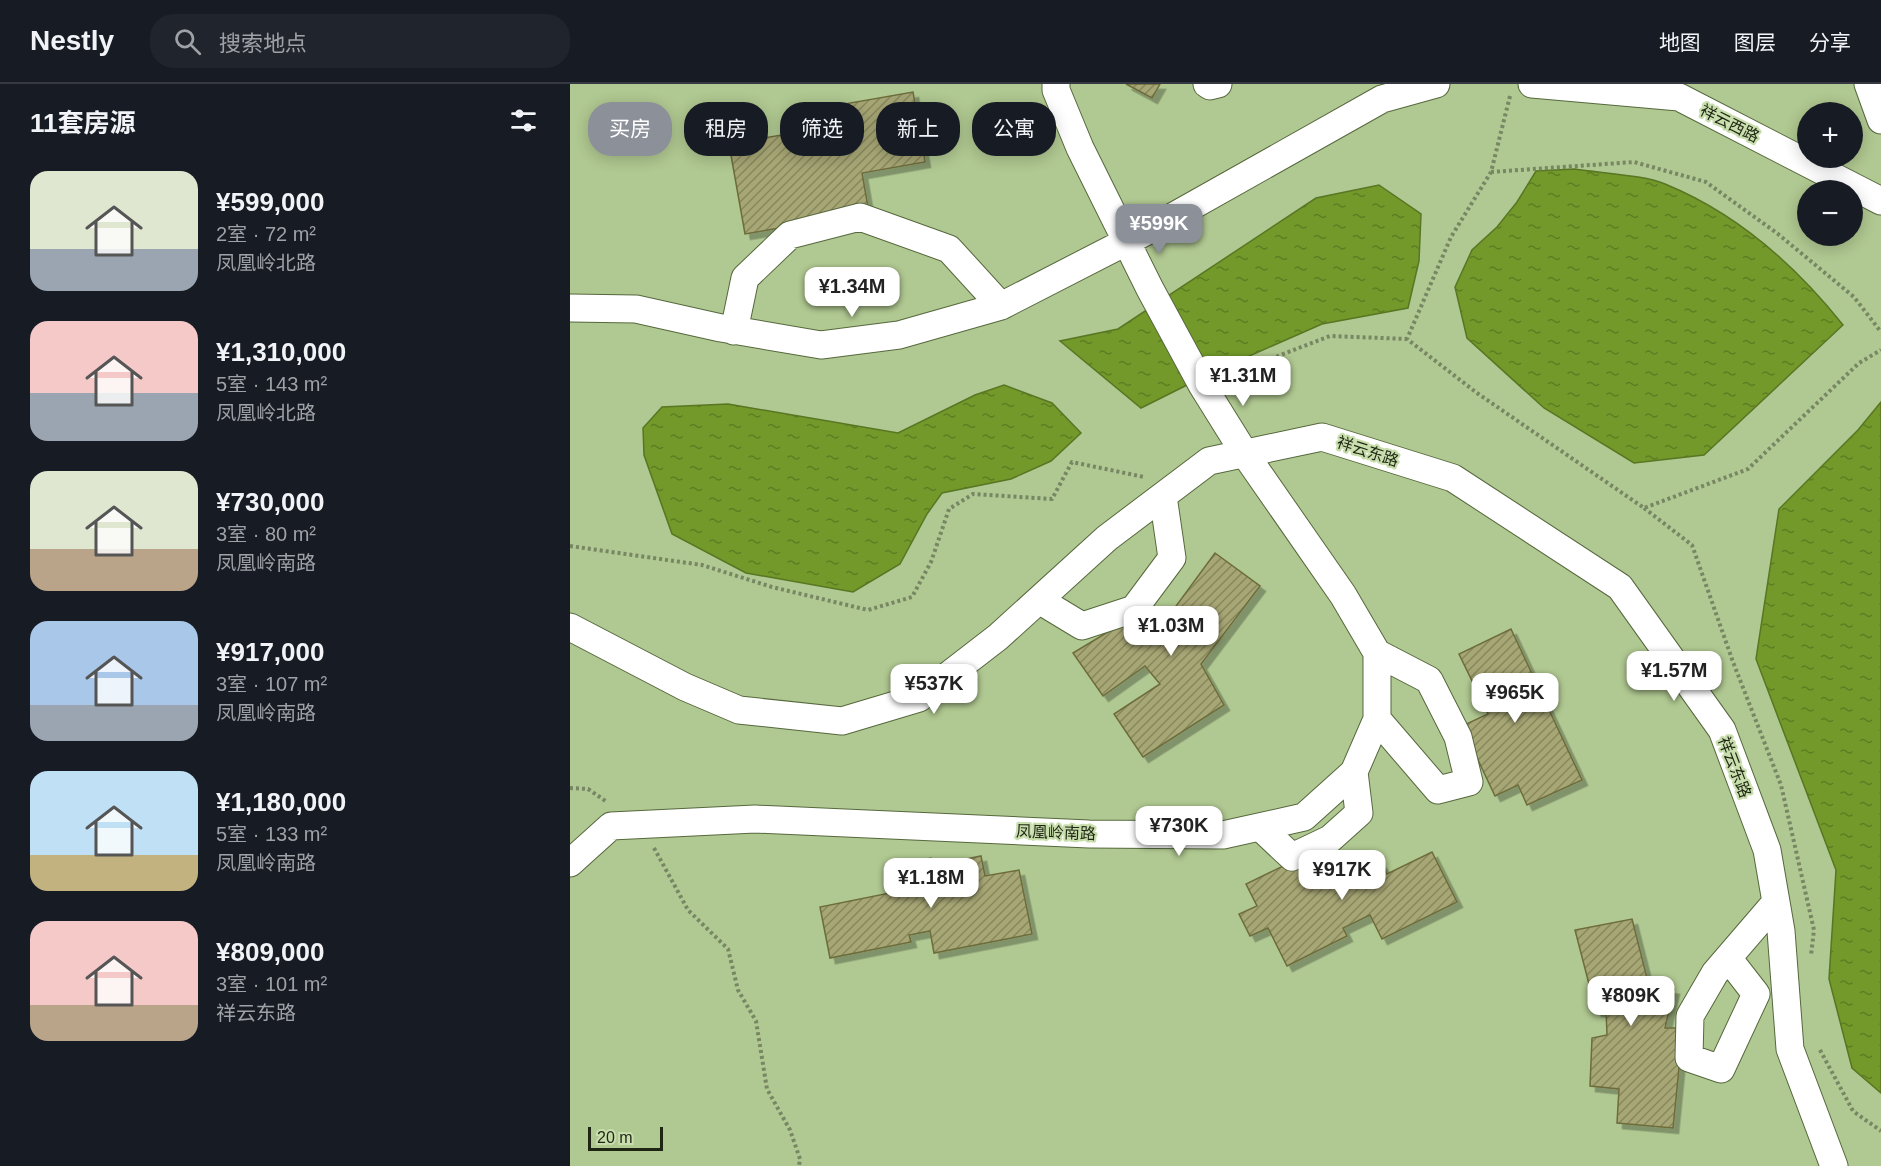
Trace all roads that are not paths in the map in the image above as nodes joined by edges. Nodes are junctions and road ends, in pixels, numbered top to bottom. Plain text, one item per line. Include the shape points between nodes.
1 (1056, 84) edge
2 (1207, 84) edge
3 (1218, 84) edge
4 (1436, 84) edge
5 (1868, 84) edge
6 (1610, 88) edge
7 (1521, 89) edge
8 (1881, 120) edge
9 (1881, 201) edge
10 (1127, 241) junction
11 (1001, 306) junction
12 (570, 308) edge
13 (734, 331) junction
14 (1245, 454) junction
15 (1170, 491) junction
16 (1039, 600) junction
17 (570, 627) edge
18 (1377, 653) junction
19 (1377, 719) junction
20 (1354, 772) junction
21 (1260, 827) junction
22 (570, 863) edge
23 (1776, 902) junction
24 (1728, 958) dead end
25 (1834, 1166) edge

1 - 10 street via 1080,148
2 - 3 street
4 - 10 street via 1382,99
5 - 8 street
6 - 7 street, 祥云西路
6 - 9 street, 祥云西路 via 1679,97
10 - 11 street
10 - 14 street via 1202,385
11 - 13 street via 899,335 821,345
11 - 13 street via 949,249 860,217 790,235 745,278
12 - 13 street via 636,309
14 - 15 street, 祥云东路 via 1209,461
14 - 18 street via 1343,595
14 - 23 street, 祥云东路 via 1322,437 1453,478 1620,587 1722,730 1767,850
15 - 16 street, 祥云东路 via 1107,538
15 - 16 street via 1172,558 1134,609 1082,626
16 - 17 street, 祥云东路 via 919,698 842,721 739,710 685,687
18 - 19 street, 凤凰岭南路
18 - 19 street via 1429,680 1458,737 1469,782 1438,790
19 - 20 street, 凤凰岭南路
20 - 21 street, 凤凰岭南路 via 1304,817
20 - 21 street via 1359,813 1330,839 1292,857
21 - 22 street, 凤凰岭南路 via 1223,836 755,819 640,824 611,826
23 - 24 street
23 - 25 street, 祥云东路 via 1790,1049

